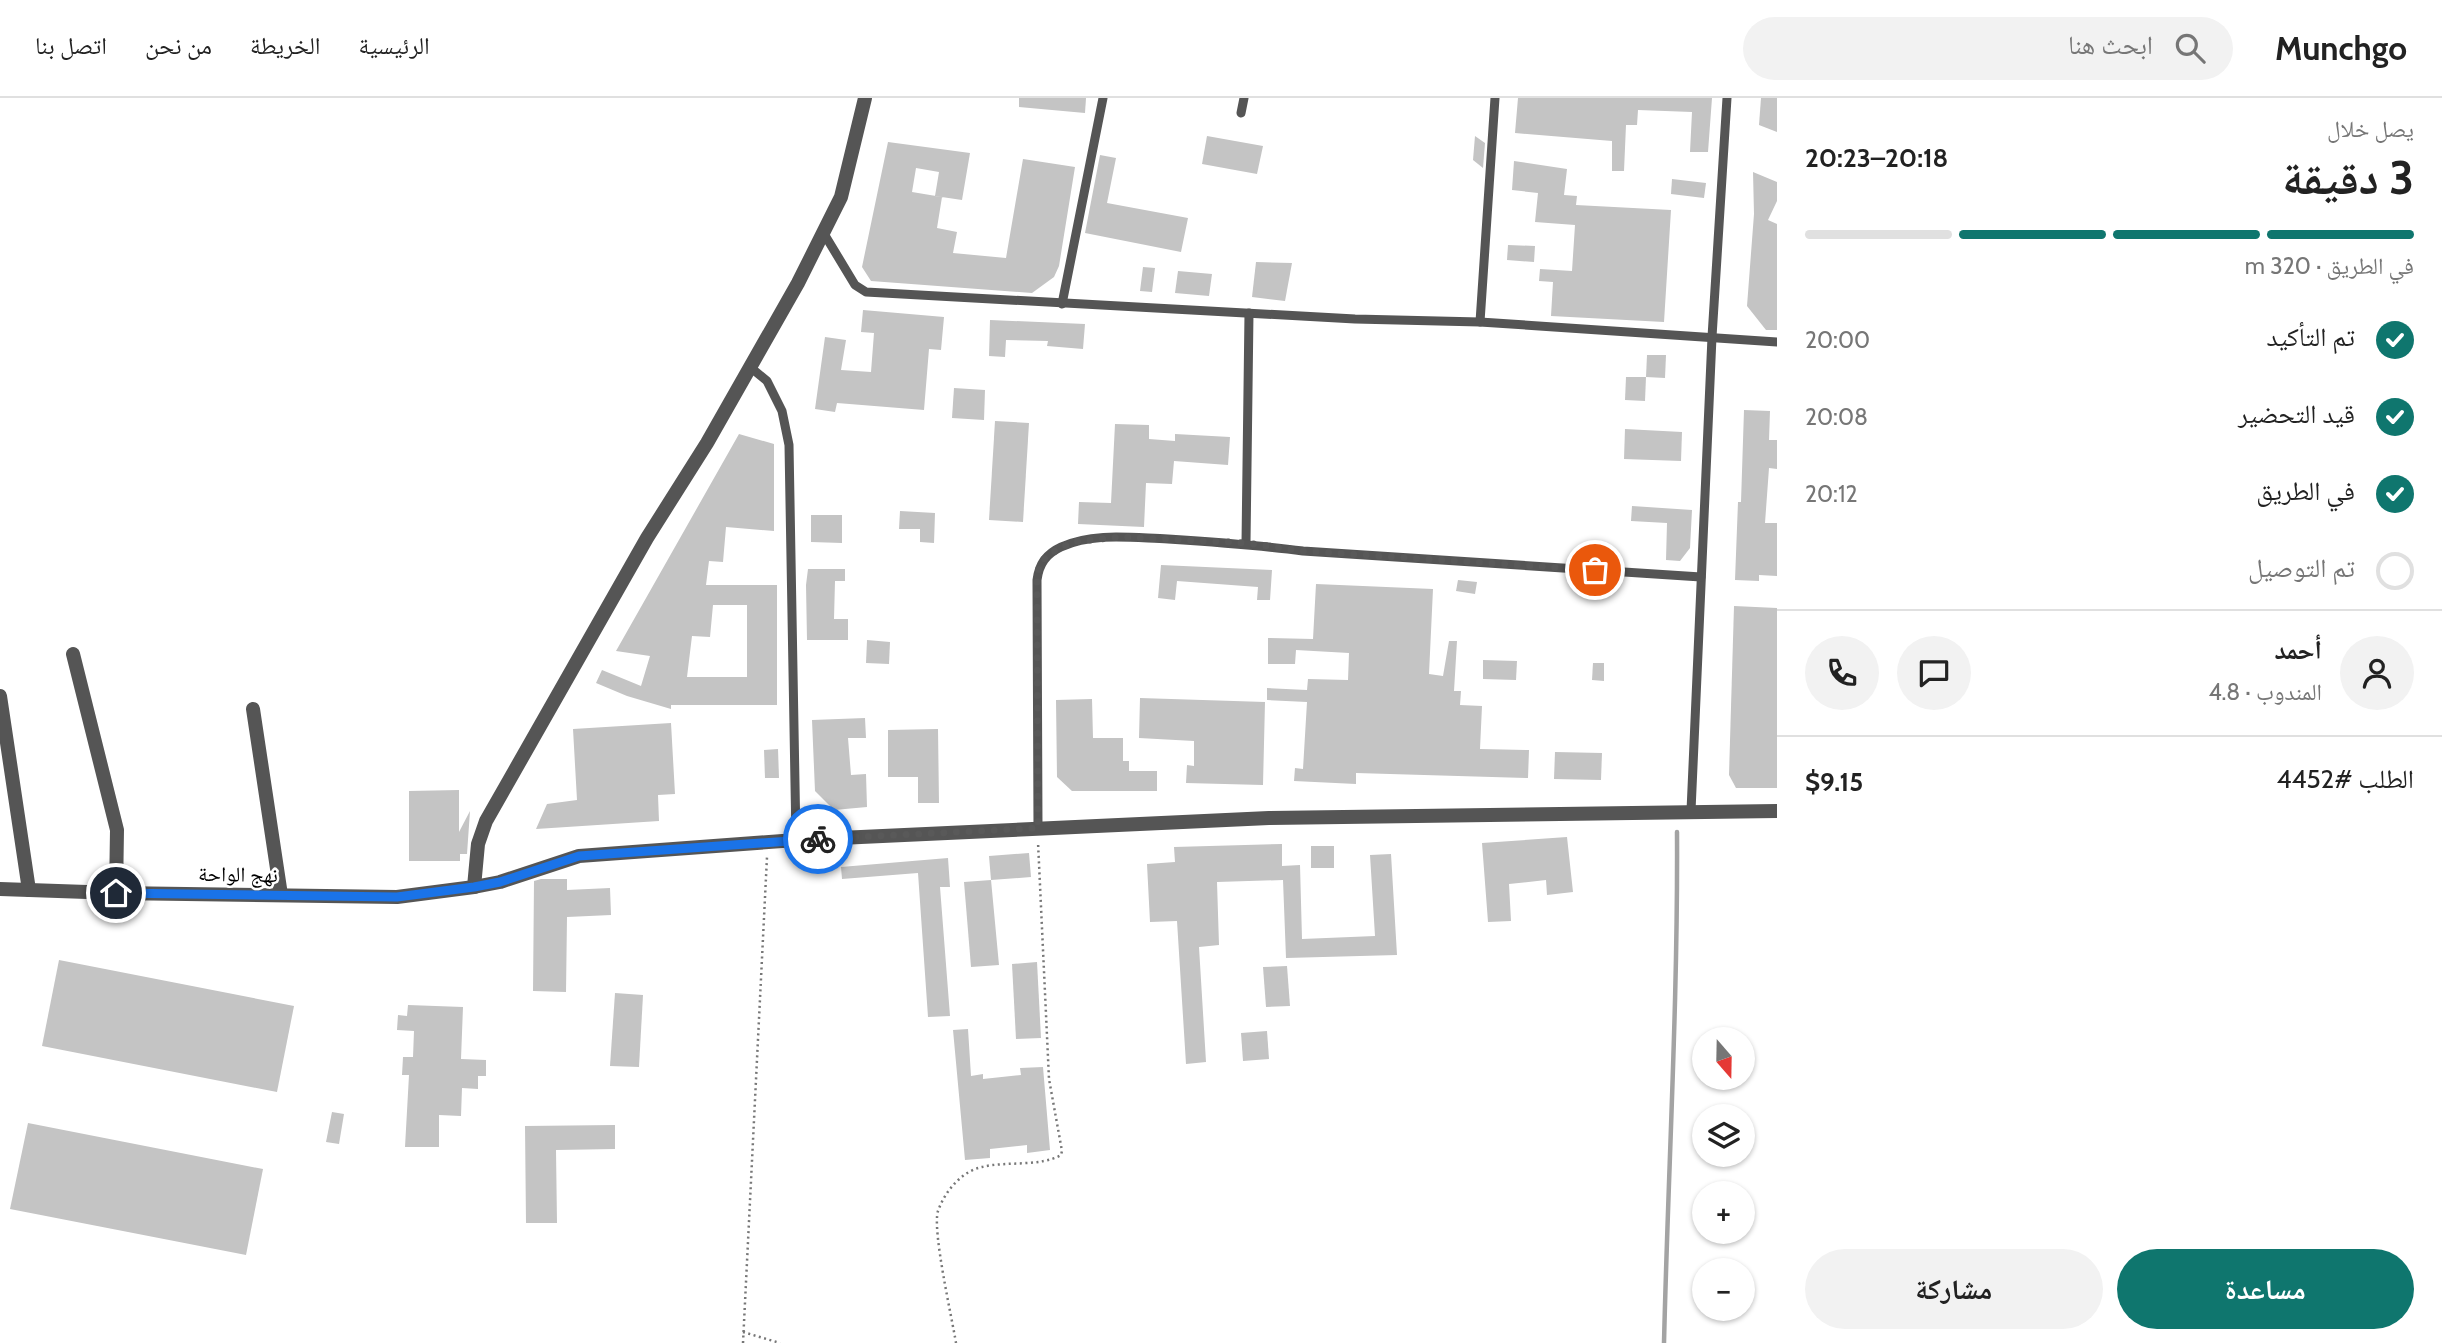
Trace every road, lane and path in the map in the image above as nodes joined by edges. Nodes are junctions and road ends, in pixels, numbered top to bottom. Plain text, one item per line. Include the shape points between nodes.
1 (865, 98) edge
2 (1103, 98) edge
3 (1244, 98) edge
4 (1495, 98) edge
5 (1727, 98) edge
6 (1241, 113) dead end
7 (823, 232) junction
8 (1062, 304) junction
9 (1249, 313) junction
10 (1480, 321) junction
11 (1712, 337) junction
12 (1777, 341) edge
13 (750, 367) junction
14 (1247, 543) junction
15 (1701, 577) junction
16 (73, 654) dead end
17 (0, 696) edge
18 (253, 709) dead end
19 (1691, 811) junction
20 (1777, 811) edge
21 (1038, 828) junction
22 (796, 840) junction
23 (768, 842) junction
24 (474, 887) junction
25 (0, 889) edge
26 (29, 890) junction
27 (116, 893) junction
28 (281, 895) junction
29 (743, 1332) junction
30 (743, 1343) edge
31 (780, 1343) edge
32 (956, 1343) edge

1 - 7 street via 841,197
2 - 8 lane
3 - 6 lane
4 - 10 lane
5 - 11 lane
7 - 8 lane via 855,285 866,292
7 - 13 street
8 - 9 lane
9 - 10 lane
9 - 14 lane
10 - 11 lane
11 - 12 lane
11 - 15 lane
13 - 22 lane via 767,381 778,401 789,445
13 - 24 street via 486,821 478,844
14 - 15 lane via 1303,551
14 - 21 lane via 1095,538 1059,548 1045,558 1037,580
15 - 19 lane
16 - 27 street via 117,830
17 - 26 street
18 - 28 street
19 - 20 street, نهج الواحة
19 - 21 street, نهج الواحة via 1269,818
21 - 22 street, نهج الواحة
21 - 32 path via 1049,1079 1062,1152 1049,1159 969,1172 952,1187 938,1212 937,1231
22 - 23 street, نهج الواحة
23 - 24 street, نهج الواحة via 579,856
23 - 29 path
24 - 28 street, نهج الواحة via 397,897
25 - 26 street, نهج الواحة
26 - 27 street, نهج الواحة
27 - 28 street, نهج الواحة
29 - 30 path
29 - 31 path

